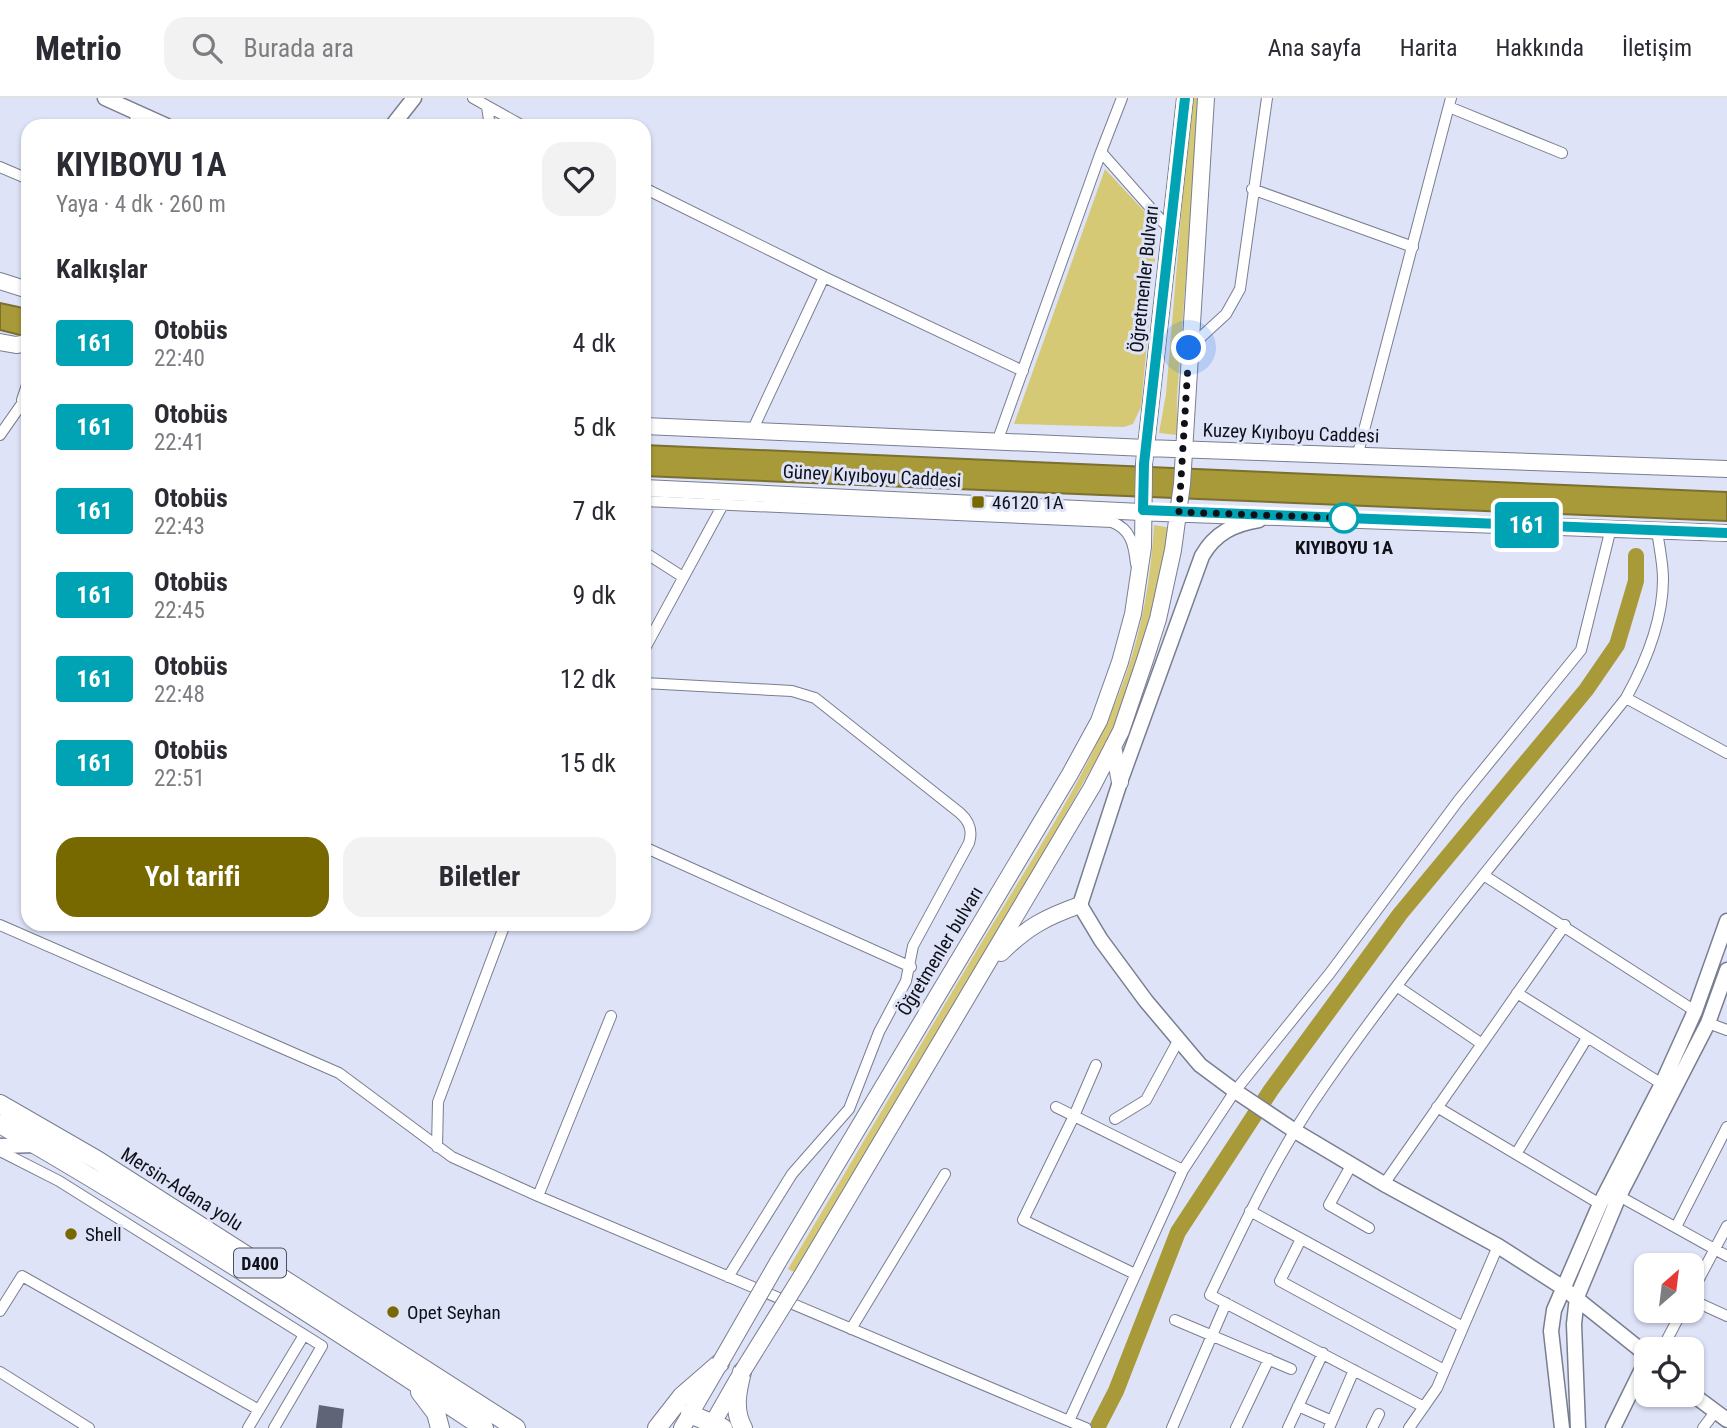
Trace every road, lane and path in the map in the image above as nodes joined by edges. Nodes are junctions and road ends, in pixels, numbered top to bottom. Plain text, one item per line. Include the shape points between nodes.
1 (105, 98) edge
2 (414, 98) edge
3 (473, 98) edge
4 (1122, 98) edge
5 (1185, 98) edge
6 (1206, 98) edge
7 (1267, 98) edge
8 (1450, 102) edge
9 (487, 107) junction
10 (136, 119) edge
11 (398, 119) edge
12 (490, 119) edge
13 (510, 119) edge
14 (1101, 152) junction
15 (1562, 153) dead end
16 (0, 167) edge
17 (21, 176) edge
18 (1252, 189) junction
19 (651, 191) edge
20 (1170, 230) junction
21 (1413, 247) junction
22 (824, 277) junction
23 (0, 281) edge
24 (21, 288) edge
25 (0, 342) edge
26 (21, 344) edge
27 (1189, 348) junction
28 (1023, 371) junction
29 (21, 403) edge
30 (651, 426) edge
31 (752, 431) junction
32 (0, 435) edge
33 (998, 442) junction
34 (1145, 456) junction
35 (1182, 457) junction
36 (1357, 457) junction
37 (1727, 469) edge
38 (651, 489) edge
39 (727, 498) junction
40 (651, 501) edge
41 (1143, 506) junction
42 (1179, 508) junction
43 (1289, 516) junction
44 (1611, 528) junction
45 (1657, 530) junction
46 (1727, 533) edge
47 (651, 556) edge
48 (684, 577) junction
49 (1138, 579) junction
50 (651, 637) edge
51 (651, 683) edge
52 (1626, 698) junction
53 (1113, 746) junction
54 (1727, 753) edge
55 (1120, 782) junction
56 (651, 850) edge
57 (1485, 876) junction
58 (1080, 905) junction
59 (1727, 921) edge
60 (0, 925) edge
61 (1565, 925) junction
62 (502, 931) edge
63 (911, 967) junction
64 (1727, 970) edge
65 (982, 972) junction
66 (1398, 987) junction
67 (1517, 993) junction
68 (1695, 1010) junction
69 (611, 1016) dead end
70 (1708, 1023) junction
71 (1727, 1030) edge
72 (1587, 1038) junction
73 (1178, 1041) junction
74 (1482, 1044) junction
75 (1096, 1065) dead end
76 (1662, 1084) junction
77 (1239, 1094) junction
78 (0, 1104) edge
79 (1056, 1107) dead end
80 (1437, 1107) junction
81 (849, 1109) junction
82 (1074, 1116) junction
83 (864, 1118) junction
84 (1115, 1119) dead end
85 (0, 1125) edge
86 (1727, 1127) edge
87 (1291, 1128) junction
88 (36, 1145) junction
89 (437, 1147) junction
90 (0, 1149) edge
91 (1516, 1154) junction
92 (1352, 1164) junction
93 (1184, 1170) junction
94 (945, 1174) dead end
95 (1384, 1184) junction
96 (538, 1196) junction
97 (1619, 1196) junction
98 (1600, 1204) junction
99 (1251, 1211) junction
100 (1727, 1226) edge
101 (1676, 1227) junction
102 (1369, 1228) dead end
103 (1301, 1239) junction
104 (1498, 1246) junction
105 (1716, 1248) junction
106 (1727, 1256) edge
107 (1704, 1270) edge
108 (1135, 1274) junction
109 (728, 1277) junction
110 (1562, 1287) junction
111 (1577, 1297) junction
112 (1226, 1303) junction
113 (1704, 1305) edge
114 (0, 1311) edge
115 (1727, 1315) edge
116 (1175, 1320) dead end
117 (1463, 1327) junction
118 (851, 1329) junction
119 (304, 1335) junction
120 (1212, 1335) junction
121 (1634, 1346) edge
122 (1322, 1353) junction
123 (376, 1357) junction
124 (1269, 1359) junction
125 (720, 1363) junction
126 (1291, 1369) dead end
127 (1354, 1370) junction
128 (1444, 1370) junction
129 (742, 1371) junction
130 (0, 1372) edge
131 (1634, 1384) edge
132 (1704, 1403) edge
133 (1298, 1406) junction
134 (1424, 1407) junction
135 (259, 1410) junction
136 (1379, 1414) dead end
137 (1721, 1416) edge
138 (686, 1421) edge
139 (1069, 1421) junction
140 (1330, 1424) edge
141 (715, 1426) edge
142 (89, 1428) edge
143 (248, 1428) edge
144 (274, 1428) edge
145 (439, 1428) edge
146 (484, 1428) edge
147 (516, 1428) edge
148 (657, 1428) edge
149 (743, 1428) edge
150 (1086, 1428) edge
151 (1172, 1428) edge
152 (1236, 1428) edge
153 (1288, 1428) edge
154 (1372, 1428) edge
155 (1409, 1428) edge
156 (1562, 1428) edge
157 (1578, 1428) edge
158 (1613, 1428) edge
159 (1703, 1428) edge

1 - 10 main road
2 - 11 main road
3 - 9 street
4 - 14 street
5 - 20 main road, Öğretmenler Bulvarı
6 - 27 main road
7 - 18 street
8 - 15 street
8 - 21 street
9 - 12 street
9 - 13 street
14 - 20 street
14 - 28 street
16 - 17 street
18 - 21 street
18 - 27 street via 1238,294 1226,314
19 - 22 street
20 - 34 main road, Öğretmenler Bulvarı
21 - 36 street
22 - 28 street
22 - 31 street
23 - 24 main road
25 - 26 main road
27 - 35 main road
28 - 33 street
29 - 32 street
30 - 31 main road, Kuzey Kıyıboyu Caddesi
31 - 33 main road, Kuzey Kıyıboyu Caddesi
33 - 34 main road, Kuzey Kıyıboyu Caddesi
34 - 35 main road, Kuzey Kıyıboyu Caddesi
34 - 41 main road, Öğretmenler bulvarı
35 - 36 main road, Kuzey Kıyıboyu Caddesi
35 - 42 main road
36 - 37 main road, Kuzey Kıyıboyu Caddesi
38 - 39 main road, Güney Kıyıboyu Caddesi
39 - 40 street
39 - 41 main road, Güney Kıyıboyu Caddesi
39 - 48 street
39 - 49 street via 1112,522 1128,531
41 - 42 main road, Güney Kıyıboyu Caddesi
41 - 49 main road, Öğretmenler bulvarı
42 - 43 main road, Güney Kıyıboyu Caddesi
42 - 53 main road via 1158,620
43 - 44 main road, Güney Kıyıboyu Caddesi
43 - 55 main road via 1243,522 1218,534 1209,545
44 - 45 main road, Güney Kıyıboyu Caddesi
44 - 77 street via 1581,650 1458,800
45 - 46 main road, Güney Kıyıboyu Caddesi
45 - 52 street via 1663,578 1658,614 1642,666
47 - 48 street
48 - 50 street
49 - 83 main road, Öğretmenler bulvarı via 1120,662 1099,721
51 - 63 street via 808,694 966,818 969,843 913,946
52 - 54 street
52 - 57 street
53 - 55 main road
53 - 65 main road
55 - 58 main road
56 - 63 street
57 - 61 street
57 - 66 street
58 - 65 main road via 1043,918
58 - 73 main road
59 - 68 main road
60 - 89 street via 339,1073
61 - 67 street
61 - 68 street
62 - 89 street via 438,1102
63 - 81 street
64 - 70 main road
65 - 129 main road, bridge
66 - 74 street
66 - 87 street
67 - 72 street
67 - 74 street
68 - 76 main road
69 - 96 street
70 - 71 street
70 - 97 main road
72 - 76 street
72 - 91 street
73 - 77 main road via 1200,1065
73 - 84 street via 1146,1100
74 - 80 street
75 - 82 street
76 - 98 main road
77 - 87 main road
77 - 93 street
78 - 147 highway, Mersin-Adana yolu / D400 via 109,1167
79 - 82 street
80 - 91 street
80 - 95 street
81 - 83 street
81 - 109 street via 792,1174
82 - 93 street
82 - 108 street via 1023,1220
83 - 125 main road, Öğretmenler bulvarı, bridge
85 - 88 highway, Mersin-Adana yolu / D400
86 - 101 street
87 - 92 main road
87 - 99 street
88 - 90 main road
88 - 123 highway, Mersin-Adana yolu / D400
89 - 96 street
90 - 119 street
91 - 98 street
92 - 95 main road
92 - 102 street via 1329,1205
93 - 108 street
94 - 118 street
95 - 104 main road
96 - 109 street
97 - 101 street
97 - 111 main road
98 - 110 main road
99 - 103 street
99 - 112 street via 1210,1295
100 - 105 street
101 - 105 street
103 - 117 street
103 - 128 street via 1280,1280
104 - 110 main road
104 - 117 street
105 - 106 street
105 - 107 street
108 - 139 street
109 - 118 street
110 - 111 main road
110 - 156 main road via 1551,1331
111 - 121 main road
111 - 157 main road
112 - 120 street
112 - 122 street
113 - 115 street
114 - 135 street via 22,1276
116 - 120 street
117 - 128 street
118 - 139 street
119 - 135 street
119 - 144 street via 322,1346
120 - 124 street
120 - 151 street
122 - 127 street
122 - 133 street
123 - 145 highway via 427,1398
123 - 146 highway, Mersin-Adana yolu / D400
124 - 126 street
124 - 152 street
125 - 138 main road, Öğretmenler bulvarı
125 - 148 highway via 682,1396
127 - 134 street
127 - 140 street
128 - 134 street
129 - 141 main road
129 - 149 highway via 736,1402
130 - 142 street
131 - 158 main road
132 - 137 main road
133 - 140 street
133 - 153 street
134 - 155 street
135 - 143 street
136 - 154 street
137 - 159 street
138 - 141 highway
139 - 150 street

